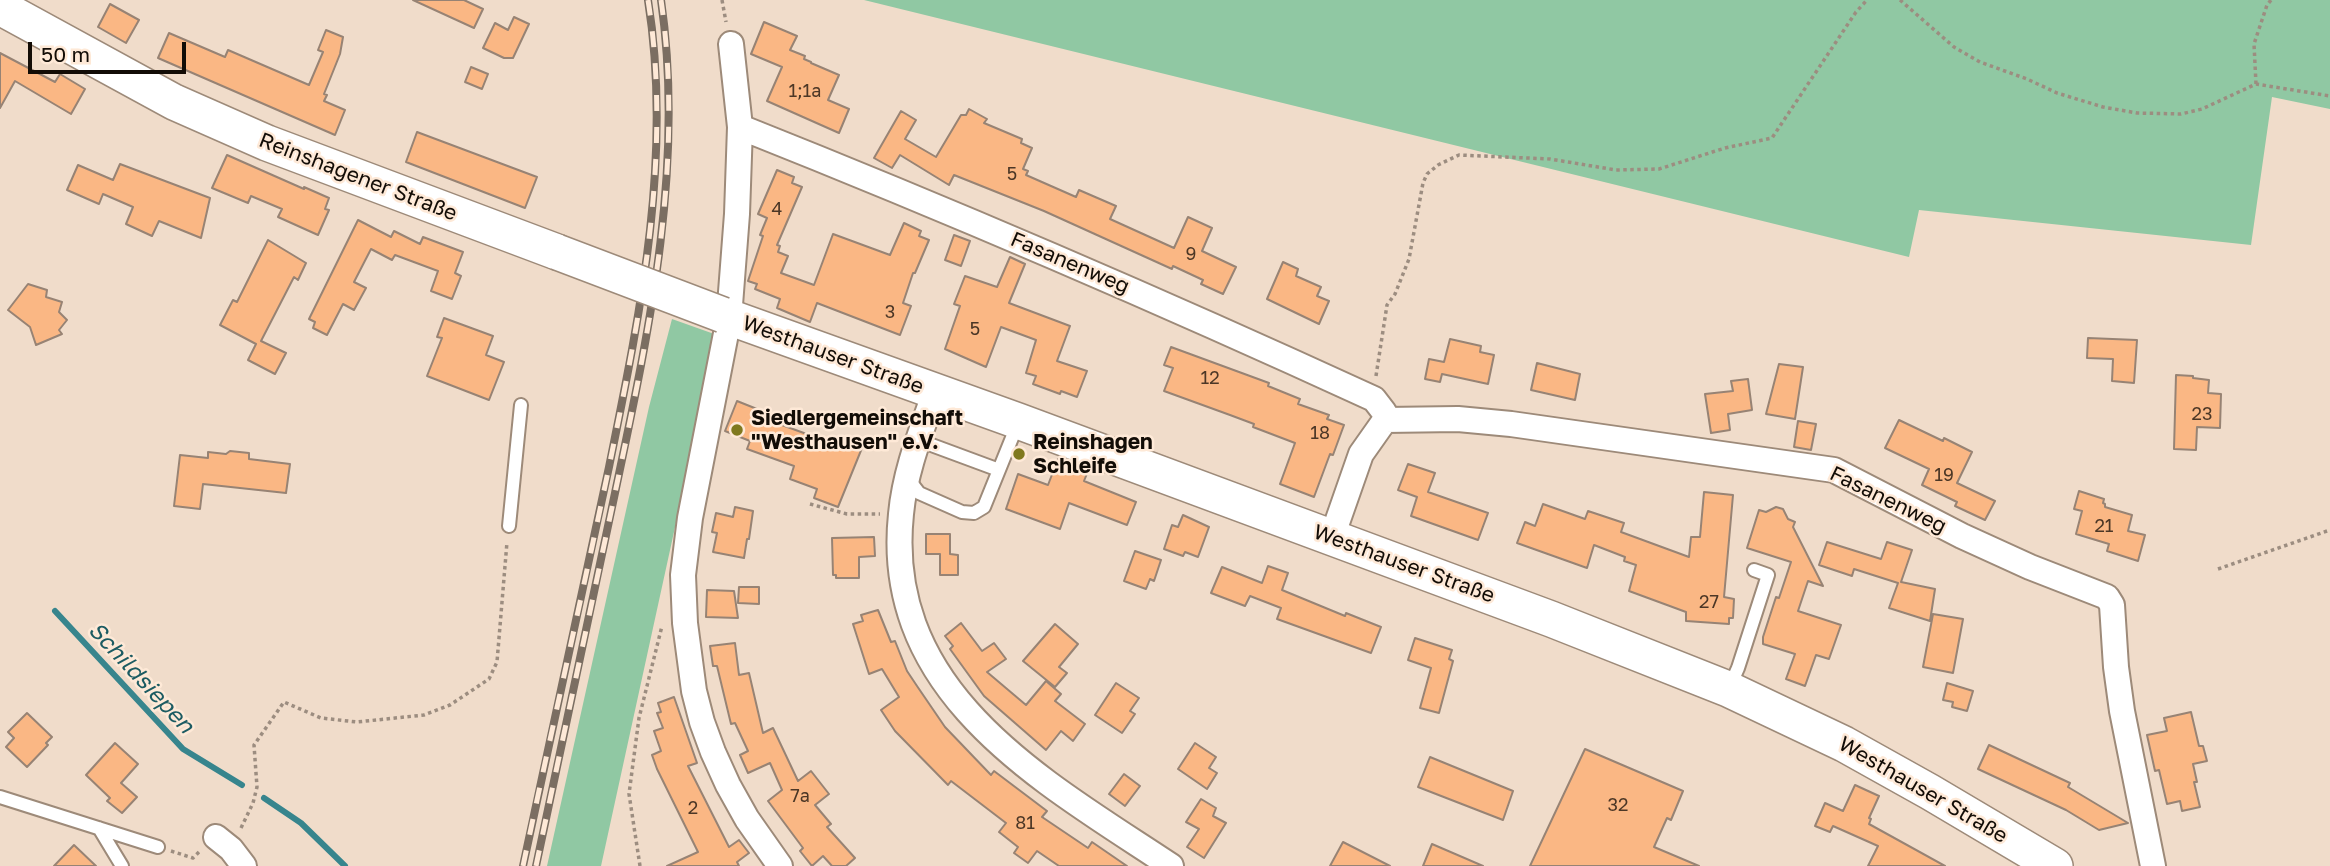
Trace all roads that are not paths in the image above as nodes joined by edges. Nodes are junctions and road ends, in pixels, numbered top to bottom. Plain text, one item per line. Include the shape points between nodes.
1 (0, 7) edge
2 (731, 44) dead end
3 (740, 127) junction
4 (726, 316) junction
5 (935, 392) junction
6 (521, 405) dead end
7 (1380, 410) junction
8 (1018, 421) junction
9 (918, 440) junction
10 (999, 470) junction
11 (906, 477) junction
12 (509, 526) road end
13 (1332, 537) junction
14 (1754, 570) dead end
15 (1728, 689) junction
16 (0, 797) edge
17 (99, 828) junction
18 (158, 846) road end
19 (122, 866) edge
20 (780, 866) edge
21 (1171, 866) edge
22 (2055, 866) edge
23 (2153, 866) edge

1 - 4 main road, Reinshagener Straße, bridge via 174,102 267,143
2 - 3 street
3 - 4 street
3 - 7 street, Fasanenweg via 1157,300
4 - 5 main road, Westhauser Straße
4 - 20 street via 690,518 683,575 686,635 694,691 713,752 747,819
5 - 8 main road, Westhauser Straße
5 - 9 street
6 - 12 lane
7 - 13 street
7 - 23 street, Fasanenweg via 1834,470 1962,536 2107,597 2112,605 2122,711
8 - 10 lane
8 - 13 main road, Westhauser Straße
9 - 10 lane
9 - 11 street
10 - 11 lane via 984,507 974,513 919,494
11 - 21 street via 900,565 911,618 953,695 1016,757
13 - 15 main road, Westhauser Straße
14 - 15 lane via 1768,575
15 - 22 main road, Westhauser Straße via 1844,744
16 - 17 lane
17 - 18 lane
17 - 19 lane

